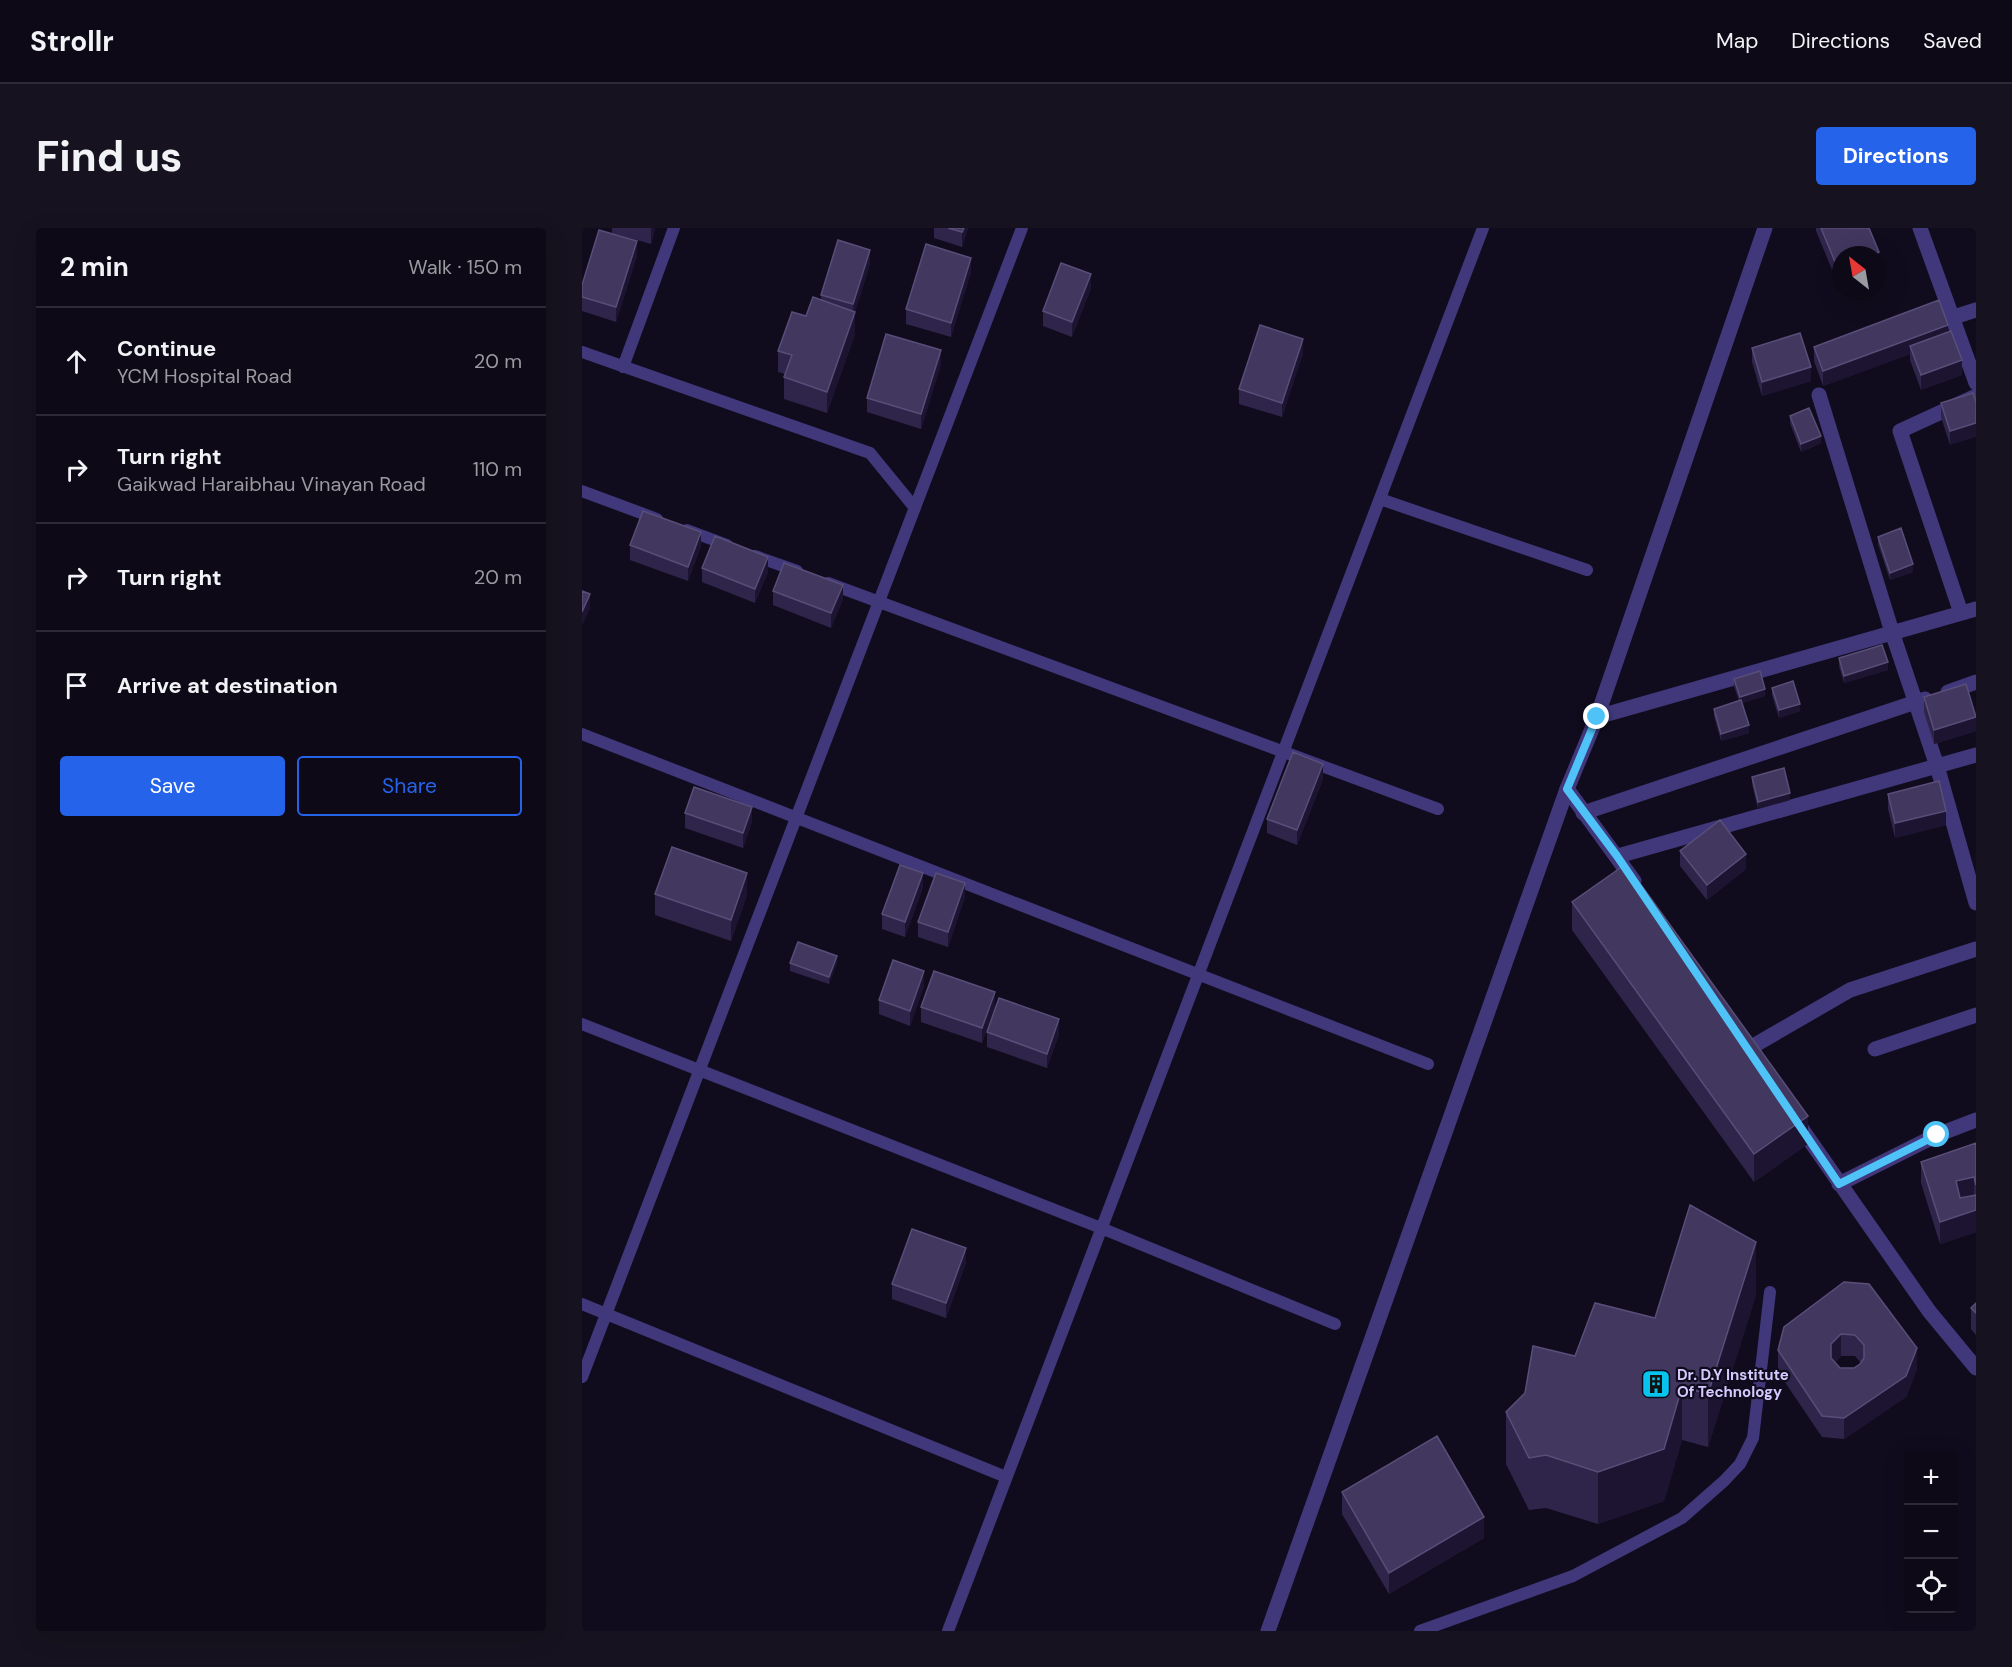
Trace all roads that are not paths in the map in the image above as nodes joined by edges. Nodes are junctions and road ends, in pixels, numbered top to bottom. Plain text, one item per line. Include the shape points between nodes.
1 (674, 228) edge
2 (1022, 228) edge
3 (1483, 228) edge
4 (1765, 228) edge
5 (1920, 228) edge
6 (1976, 310) edge
7 (1951, 318) junction
8 (582, 352) edge
9 (623, 367) junction
10 (1976, 383) edge
11 (1819, 395) dead end
12 (1976, 396) edge
13 (582, 491) edge
14 (1380, 499) junction
15 (915, 508) junction
16 (1587, 570) dead end
17 (879, 602) junction
18 (1976, 609) edge
19 (1961, 613) junction
20 (1892, 633) junction
21 (1976, 682) edge
22 (1915, 703) junction
23 (1597, 717) junction
24 (582, 734) edge
25 (1283, 752) junction
26 (1976, 755) edge
27 (1937, 766) junction
28 (1567, 789) junction
29 (1438, 809) dead end
30 (1583, 813) junction
31 (796, 817) junction
32 (1617, 856) junction
33 (1644, 895) edge
34 (1976, 903) edge
35 (1976, 949) edge
36 (1198, 974) junction
37 (1976, 1015) edge
38 (582, 1024) edge
39 (1748, 1049) edge
40 (1875, 1049) dead end
41 (1428, 1064) dead end
42 (700, 1071) junction
43 (1788, 1109) edge
44 (1976, 1120) edge
45 (1839, 1184) junction
46 (1101, 1228) junction
47 (1770, 1292) dead end
48 (582, 1304) edge
49 (606, 1314) junction
50 (1335, 1324) dead end
51 (1976, 1368) edge
52 (582, 1377) edge
53 (1006, 1477) junction
54 (948, 1631) edge
55 (1268, 1631) edge
56 (1419, 1631) edge

1 - 9 lane
2 - 15 lane
3 - 14 lane
4 - 23 street
5 - 7 street
6 - 7 street
7 - 10 street
8 - 9 lane
9 - 15 lane via 870,453
11 - 20 street
12 - 19 street via 1900,431
13 - 17 lane
14 - 16 lane
14 - 25 lane
15 - 17 lane
17 - 25 lane
17 - 31 lane
18 - 19 street
19 - 20 street
20 - 22 street
20 - 23 street
21 - 22 street
22 - 27 street
22 - 30 street
23 - 28 street
24 - 31 lane
25 - 29 lane
25 - 36 lane
26 - 27 street
27 - 32 street
27 - 34 street
28 - 30 street
28 - 55 street
30 - 32 street
31 - 36 lane
31 - 42 lane
32 - 33 street
35 - 39 street via 1850,990
36 - 41 lane
36 - 46 lane
37 - 40 street
38 - 42 lane
42 - 46 lane
42 - 49 lane
43 - 45 street
44 - 45 street
45 - 51 street via 1929,1311
46 - 50 lane
46 - 53 lane
47 - 56 lane via 1753,1438 1740,1464 1724,1481 1682,1518 1573,1576
48 - 49 lane
49 - 52 lane
49 - 53 lane
53 - 54 lane

